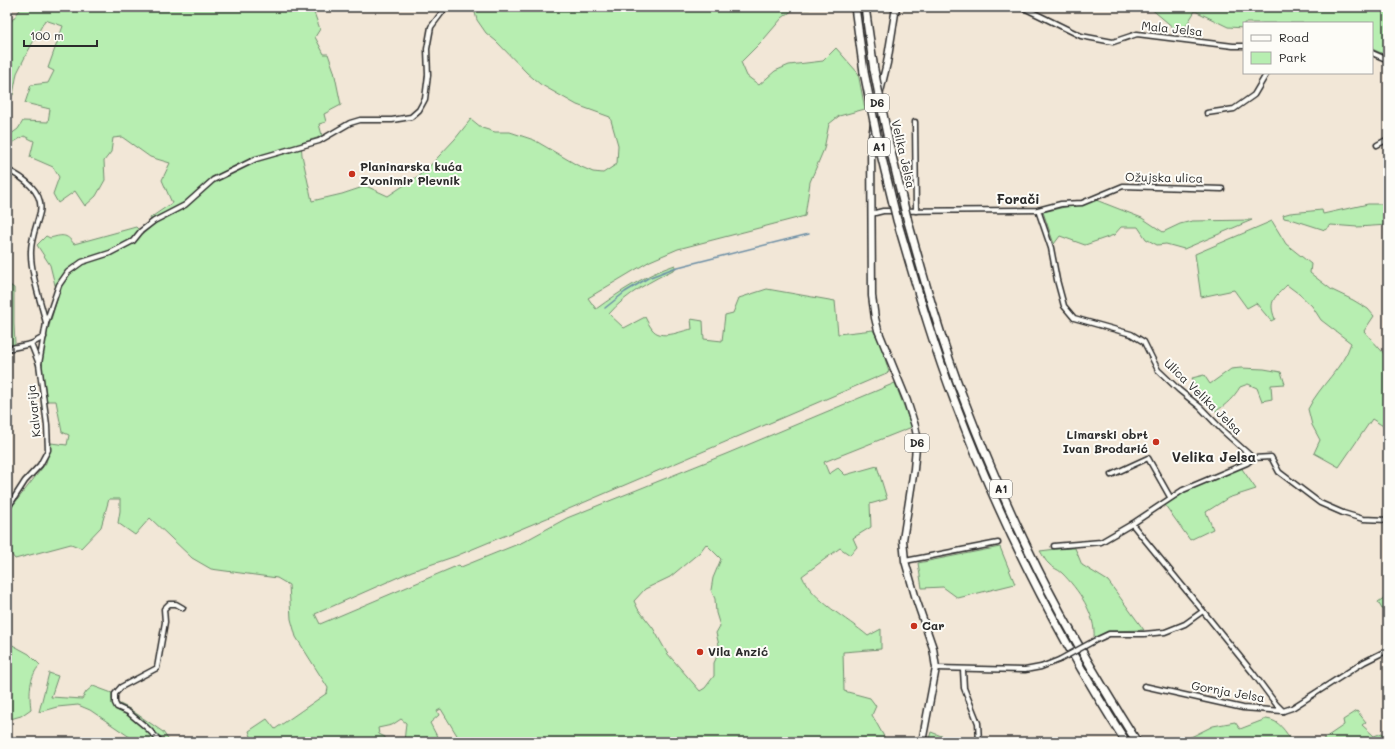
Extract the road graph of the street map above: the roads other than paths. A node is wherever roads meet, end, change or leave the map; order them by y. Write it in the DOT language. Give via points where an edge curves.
graph roads {
  1 [pos="446,7"];
  2 [pos="855,7"];
  3 [pos="865,7"];
  4 [pos="896,7"];
  5 [pos="1022,7"];
  6 [pos="1243,46"];
  7 [pos="1373,53"];
  8 [pos="1388,60"];
  9 [pos="1266,74"];
  10 [pos="1207,113"];
  11 [pos="915,122"];
  12 [pos="1388,139"];
  13 [pos="1377,145"];
  14 [pos="7,170"];
  15 [pos="1222,189"];
  16 [pos="1038,210"];
  17 [pos="916,211"];
  18 [pos="871,214"];
  19 [pos="46,323"];
  20 [pos="44,336"];
  21 [pos="30,344"];
  22 [pos="7,349"];
  23 [pos="39,364"];
  24 [pos="1253,458"];
  25 [pos="1111,475"];
  26 [pos="1170,498"];
  27 [pos="7,509"];
  28 [pos="1388,520"];
  29 [pos="1132,524"];
  30 [pos="998,543"];
  31 [pos="1054,546"];
  32 [pos="905,561"];
  33 [pos="183,608"];
  34 [pos="1203,611"];
  35 [pos="1388,650"];
  36 [pos="936,668"];
  37 [pos="963,670"];
  38 [pos="1144,686"];
  39 [pos="1283,711"];
  40 [pos="160,742"];
  41 [pos="922,742"];
  42 [pos="980,742"];
  43 [pos="1126,742"];
  44 [pos="1137,742"];
  1 -- 19 [label="street" via="431,27 427,49 428,75 425,99 419,110 411,117 350,122 319,141 256,159 213,180 185,205 154,221 133,241 110,253 82,262 68,272 59,285"];
  2 -- 43 [label="highway, Velika Jelsa / A1, bridge" via="864,72 897,220 924,312 955,401 1027,567 1057,626"];
  3 -- 44 [label="highway, Velika Jelsa / A1, bridge" via="874,70 907,218 933,309 963,399 1043,580 1074,638"];
  4 -- 18 [label="main road, D6" via="871,144"];
  5 -- 6 [label="street, Mala Jelsa" via="1081,36 1113,42 1137,34"];
  7 -- 8 [label="street"];
  9 -- 10 [label="street" via="1254,95 1234,110"];
  11 -- 17 [label="street"];
  12 -- 13 [label="street"];
  14 -- 19 [label="street" via="31,184 39,198 40,210 31,252 34,279"];
  15 -- 16 [label="street, Ožujska ulica" via="1123,186 1082,203 1061,204"];
  16 -- 17 [label="street, Ožujska ulica"];
  16 -- 24 [label="street, Ulica Velika Jelsa" via="1052,248 1064,306 1074,318 1131,334 1144,342 1158,370"];
  17 -- 18 [label="street, Ožujska ulica" via="883,211"];
  18 -- 32 [label="main road, D6" via="872,296 875,318 912,415 917,436 903,540"];
  19 -- 20 [label="street, Kalvarija"];
  20 -- 21 [label="street"];
  20 -- 23 [label="street, Kalvarija"];
  21 -- 22 [label="street"];
  21 -- 23 [label="street"];
  23 -- 27 [label="street, Kalvarija" via="48,450"];
  24 -- 26 [label="street"];
  24 -- 28 [label="street" via="1271,457 1279,472 1320,503 1363,519"];
  25 -- 26 [label="street" via="1148,458"];
  26 -- 29 [label="street"];
  29 -- 31 [label="street" via="1101,542"];
  29 -- 34 [label="street"];
  30 -- 32 [label="street"];
  32 -- 36 [label="main road, D6" via="934,648"];
  33 -- 40 [label="street" via="169,604 164,609 165,622 157,668 121,687 115,694 117,707 128,712"];
  34 -- 37 [label="street, bridge" via="1185,624 1165,632 1109,634 1041,667 1025,670"];
  34 -- 39 [label="street"];
  35 -- 39 [label="street"];
  36 -- 37 [label="street"];
  36 -- 41 [label="main road, D6"];
  37 -- 42 [label="street" via="964,688 978,723"];
  38 -- 39 [label="street, Gornja Jelsa" via="1243,708"];
}
